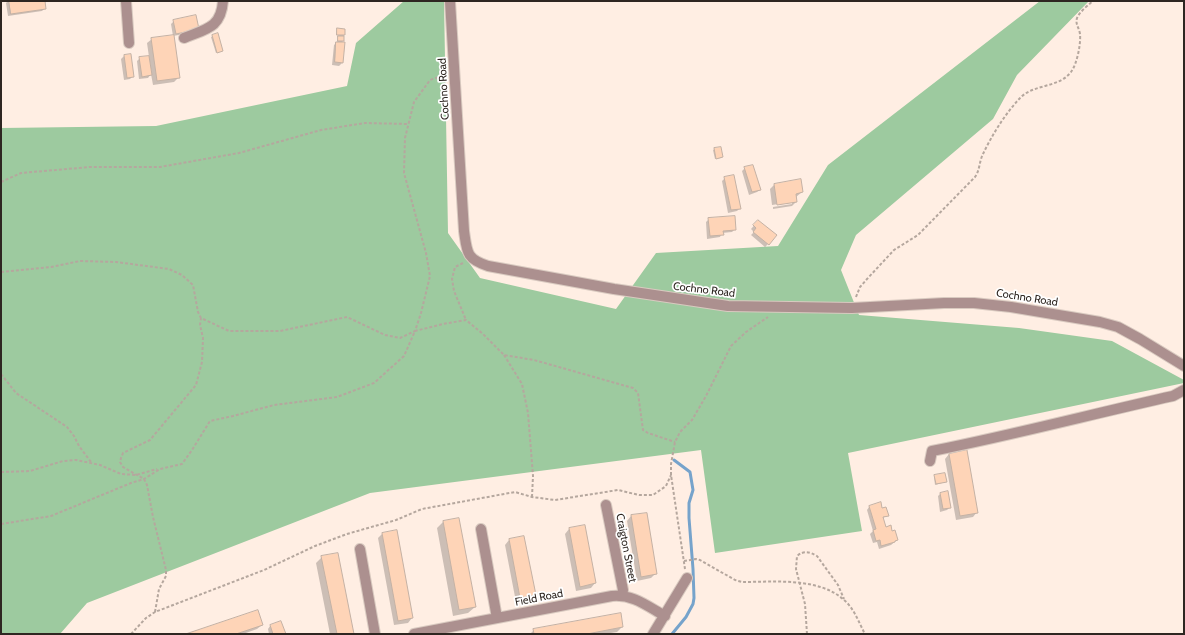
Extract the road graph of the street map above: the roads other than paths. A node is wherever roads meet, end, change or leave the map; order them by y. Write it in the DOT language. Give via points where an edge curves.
graph roads {
  1 [pos="126,1"];
  2 [pos="224,1"];
  3 [pos="450,1"];
  4 [pos="184,38"];
  5 [pos="129,43"];
  6 [pos="1184,366"];
  7 [pos="1184,390"];
  8 [pos="930,461"];
  9 [pos="606,505"];
  10 [pos="481,529"];
  11 [pos="360,549"];
  12 [pos="687,578"];
  13 [pos="622,595"];
  14 [pos="665,616"];
  15 [pos="497,618"];
  16 [pos="376,634"];
  17 [pos="414,634"];
  18 [pos="653,634"];
  1 -- 5 [label="street"];
  2 -- 4 [label="street" via="220,17 213,27"];
  3 -- 6 [label="street, Cochno Road" via="464,231 467,251 477,263 728,306 852,308 974,303 1011,307 1118,327"];
  7 -- 8 [label="street" via="1173,396 986,441 932,451"];
  9 -- 13 [label="street, Craigton Street"];
  10 -- 15 [label="street"];
  11 -- 16 [label="street"];
  12 -- 14 [label="street"];
  13 -- 14 [label="street" via="639,601"];
  13 -- 15 [label="street, Field Road"];
  14 -- 18 [label="street"];
  15 -- 17 [label="street, Field Road"];
}
